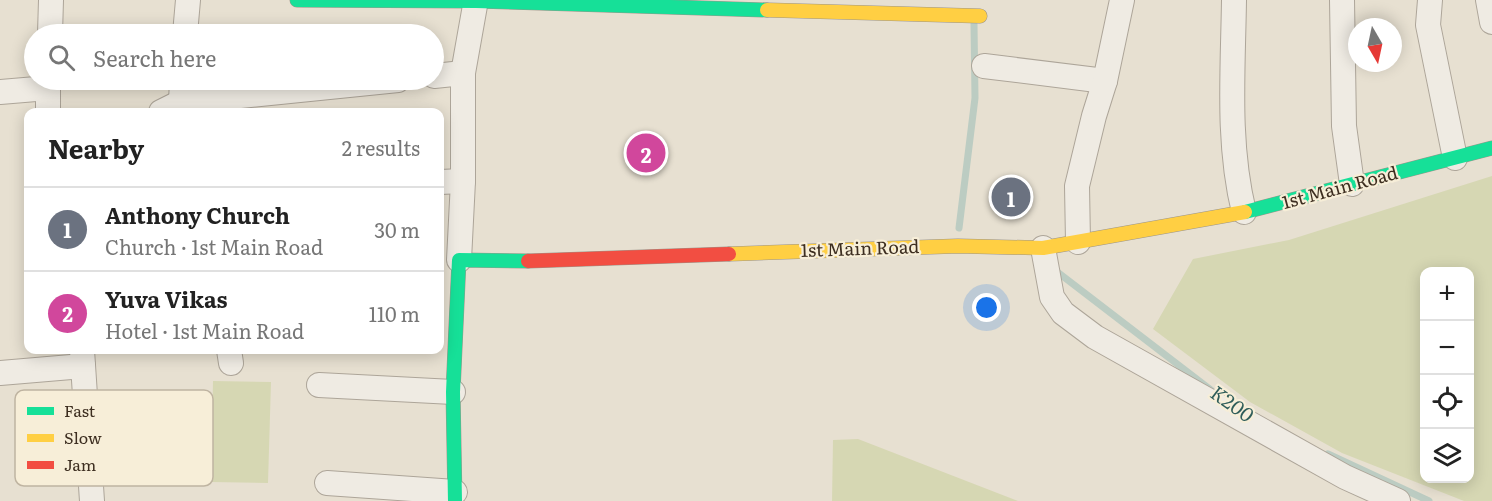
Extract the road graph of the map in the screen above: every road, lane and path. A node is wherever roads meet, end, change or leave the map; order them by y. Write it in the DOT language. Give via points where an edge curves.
graph roads {
  1 [pos="51,0"];
  2 [pos="188,0"];
  3 [pos="297,0"];
  4 [pos="1122,0"];
  5 [pos="1234,0"];
  6 [pos="1342,0"];
  7 [pos="1430,0"];
  8 [pos="1488,0"];
  9 [pos="476,1"];
  10 [pos="980,16"];
  11 [pos="1492,22"];
  12 [pos="50,24"];
  13 [pos="186,24"];
  14 [pos="984,66"];
  15 [pos="463,73"];
  16 [pos="444,75"];
  17 [pos="1105,81"];
  18 [pos="24,88"];
  19 [pos="48,90"];
  20 [pos="274,90"];
  21 [pos="0,92"];
  22 [pos="175,98"];
  23 [pos="48,108"];
  24 [pos="1492,148"];
  25 [pos="1455,158"];
  26 [pos="464,181"];
  27 [pos="444,182"];
  28 [pos="1352,184"];
  29 [pos="1244,212"];
  30 [pos="1078,242"];
  31 [pos="1043,248"];
  32 [pos="459,260"];
  33 [pos="449,298"];
  34 [pos="82,358"];
  35 [pos="0,373"];
  36 [pos="319,385"];
  37 [pos="84,390"];
  38 [pos="453,393"];
  39 [pos="327,483"];
  40 [pos="91,486"];
  41 [pos="455,497"];
  42 [pos="92,501"];
  43 [pos="1398,501"];
  1 -- 12 [label="street"];
  2 -- 13 [label="street"];
  3 -- 9 [label="street"];
  4 -- 17 [label="street"];
  5 -- 29 [label="street" via="1233,148"];
  6 -- 28 [label="street" via="1344,126"];
  7 -- 25 [label="street" via="1428,25"];
  8 -- 11 [label="street"];
  9 -- 10 [label="street"];
  9 -- 15 [label="street"];
  14 -- 17 [label="street"];
  15 -- 16 [label="street"];
  15 -- 26 [label="street"];
  17 -- 30 [label="street" via="1077,186"];
  18 -- 21 [label="street"];
  19 -- 23 [label="street"];
  20 -- 22 [label="street"];
  24 -- 25 [label="street, 1st Main Road"];
  25 -- 28 [label="street, 1st Main Road"];
  26 -- 27 [label="street"];
  26 -- 32 [label="street"];
  28 -- 29 [label="street, 1st Main Road"];
  29 -- 30 [label="street, 1st Main Road"];
  30 -- 31 [label="street, 1st Main Road"];
  31 -- 32 [label="street, 1st Main Road" via="958,246 503,262"];
  31 -- 43 [label="street" via="1052,297 1064,313 1095,337 1345,477"];
  32 -- 33 [label="street"];
  33 -- 38 [label="street"];
  34 -- 35 [label="street"];
  34 -- 37 [label="street"];
  36 -- 38 [label="street"];
  38 -- 41 [label="street"];
  39 -- 41 [label="street"];
  40 -- 42 [label="street"];
}
